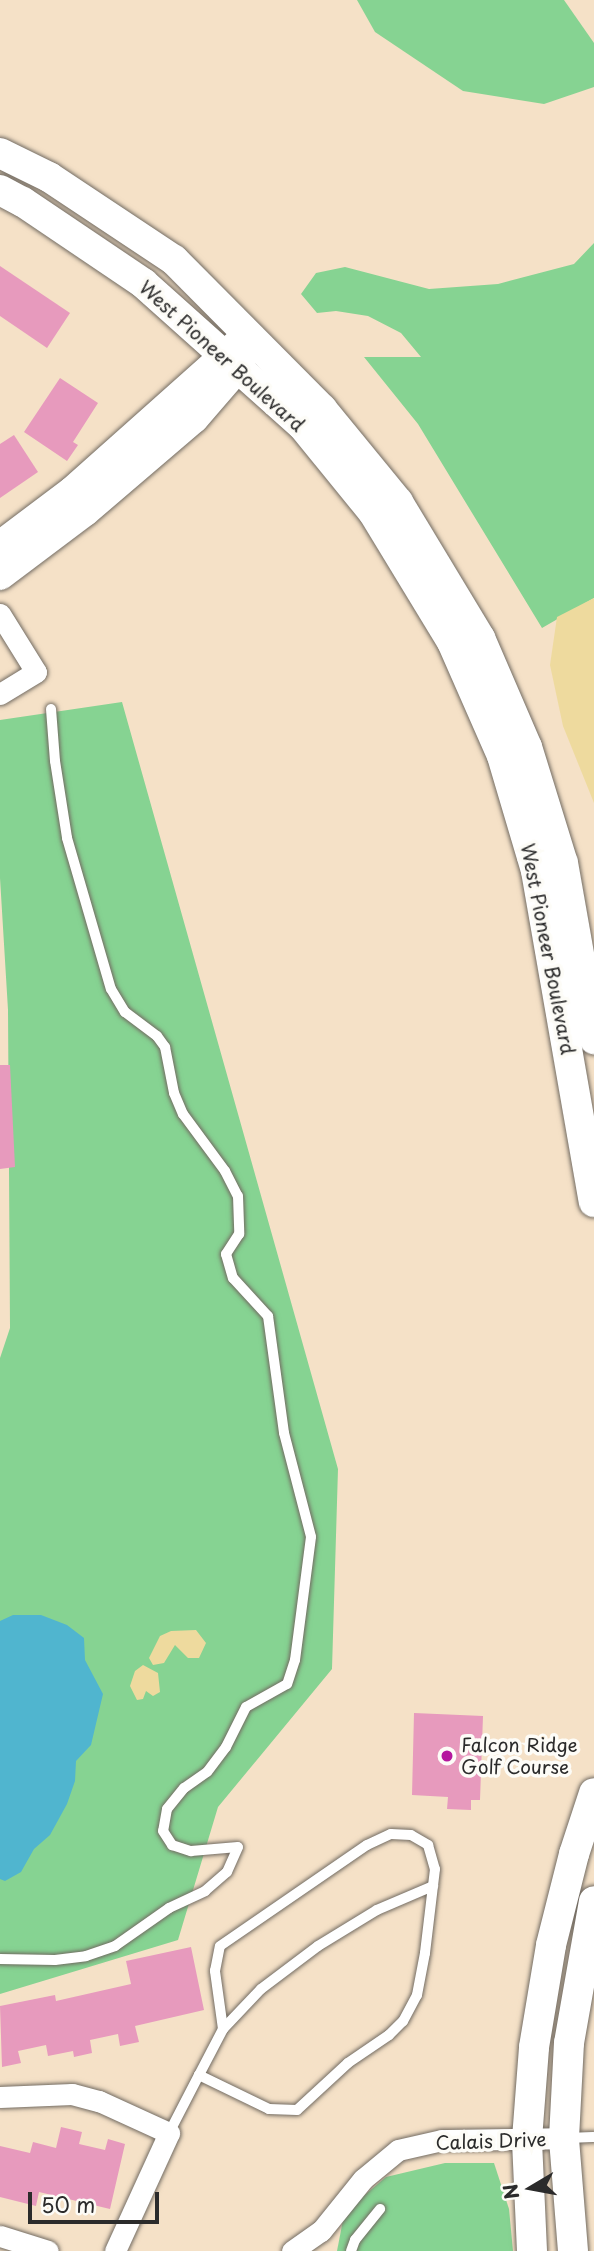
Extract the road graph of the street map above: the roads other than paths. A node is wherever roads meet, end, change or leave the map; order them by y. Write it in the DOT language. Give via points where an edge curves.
graph roads {
  1 [pos="0,153"];
  2 [pos="0,190"];
  3 [pos="249,336"];
  4 [pos="231,361"];
  5 [pos="0,546"];
  6 [pos="0,575"];
  7 [pos="0,614"];
  8 [pos="0,694"];
  9 [pos="51,709"];
  10 [pos="594,1039"];
  11 [pos="594,1202"];
  12 [pos="594,1793"];
  13 [pos="433,1886"];
  14 [pos="594,1901"];
  15 [pos="0,1959"];
  16 [pos="223,2029"];
  17 [pos="199,2075"];
  18 [pos="0,2097"];
  19 [pos="169,2133"];
  20 [pos="594,2137"];
  21 [pos="564,2138"];
  22 [pos="527,2139"];
  23 [pos="380,2209"];
  24 [pos="0,2236"];
  25 [pos="48,2251"];
  26 [pos="115,2251"];
  27 [pos="292,2251"];
  28 [pos="351,2251"];
  29 [pos="532,2251"];
  30 [pos="573,2251"];
  1 -- 3 [label="main road, West Pioneer Boulevard" via="49,177 174,260"];
  2 -- 4 [label="main road, West Pioneer Boulevard" via="143,283"];
  3 -- 4 [label="main road"];
  3 -- 10 [label="main road, West Pioneer Boulevard" via="322,409 398,502 480,638 527,747 564,863"];
  4 -- 5 [label="main road"];
  4 -- 6 [label="main road" via="184,426 85,511"];
  4 -- 11 [label="main road, West Pioneer Boulevard" via="302,425 373,512 452,642 502,756 536,871"];
  7 -- 8 [label="street" via="36,672"];
  9 -- 15 [label="lane" via="67,838 111,989 125,1012 165,1047 183,1115 238,1196 239,1234 226,1254 233,1278 268,1316 284,1433 311,1537 295,1660 287,1684 246,1707 207,1772 184,1788 167,1810 163,1831 172,1845 191,1851 238,1847 228,1872 115,1946 55,1961"];
  12 -- 22 [label="main road" via="551,1945 534,2046"];
  13 -- 16 [label="lane" via="377,1910 318,1945 261,1989"];
  13 -- 16 [label="lane" via="435,1868 428,1845 411,1835 391,1834 288,1899 220,1946 215,1971"];
  13 -- 17 [label="lane" via="417,1995 403,2021 297,2110 269,2109"];
  14 -- 21 [label="main road" via="569,2043"];
  16 -- 17 [label="lane"];
  17 -- 19 [label="lane"];
  18 -- 19 [label="street" via="72,2094 99,2101"];
  19 -- 26 [label="street"];
  20 -- 21 [label="lane"];
  21 -- 22 [label="street, Calais Drive"];
  21 -- 30 [label="main road"];
  22 -- 27 [label="street, Calais Drive" via="442,2140 398,2150 363,2179 321,2231"];
  22 -- 29 [label="main road"];
  23 -- 28 [label="lane"];
  24 -- 25 [label="street"];
}
